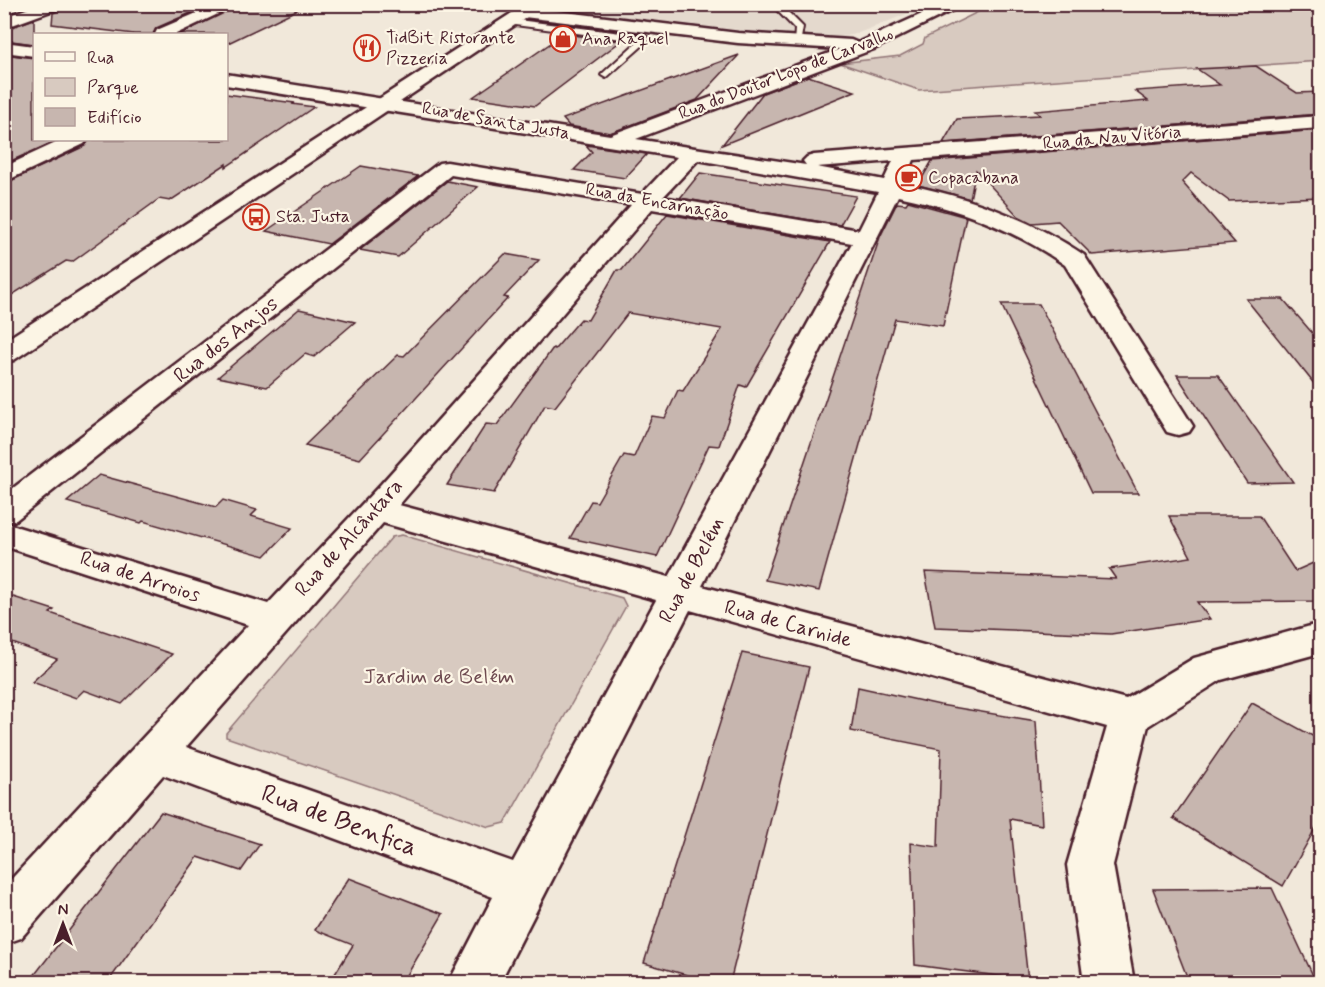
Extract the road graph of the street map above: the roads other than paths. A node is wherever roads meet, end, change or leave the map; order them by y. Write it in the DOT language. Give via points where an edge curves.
graph roads {
  1 [pos="56,4"];
  2 [pos="232,4"];
  3 [pos="549,4"];
  4 [pos="775,4"];
  5 [pos="958,4"];
  6 [pos="521,13"];
  7 [pos="4,23"];
  8 [pos="165,33"];
  9 [pos="738,38"];
  10 [pos="797,42"];
  11 [pos="868,45"];
  12 [pos="4,47"];
  13 [pos="33,51"];
  14 [pos="794,72"];
  15 [pos="606,75"];
  16 [pos="228,79"];
  17 [pos="384,102"];
  18 [pos="1320,122"];
  19 [pos="75,141"];
  20 [pos="612,141"];
  21 [pos="693,153"];
  22 [pos="904,155"];
  23 [pos="765,164"];
  24 [pos="447,168"];
  25 [pos="4,177"];
  26 [pos="892,188"];
  27 [pos="648,200"];
  28 [pos="867,238"];
  29 [pos="4,354"];
  30 [pos="1178,426"];
  31 [pos="376,510"];
  32 [pos="4,512"];
  33 [pos="4,534"];
  34 [pos="680,595"];
  35 [pos="275,620"];
  36 [pos="1320,639"];
  37 [pos="1130,717"];
  38 [pos="155,754"];
  39 [pos="524,886"];
  40 [pos="4,922"];
  41 [pos="474,982"];
  42 [pos="1109,982"];
  1 -- 7 [label="street"];
  2 -- 8 [label="street"];
  3 -- 6 [label="street"];
  4 -- 10 [label="lane" via="800,28"];
  5 -- 11 [label="street, Rua do Doutor Lopo de Carvalho"];
  6 -- 9 [label="street"];
  6 -- 15 [label="lane" via="645,39"];
  6 -- 17 [label="street"];
  9 -- 10 [label="street"];
  9 -- 14 [label="street" via="783,49 793,60"];
  10 -- 11 [label="street"];
  11 -- 14 [label="street, Rua do Doutor Lopo de Carvalho"];
  12 -- 13 [label="street"];
  14 -- 20 [label="street, Rua do Doutor Lopo de Carvalho"];
  16 -- 17 [label="street, Rua de Santa Justa"];
  17 -- 20 [label="street, Rua de Santa Justa"];
  17 -- 29 [label="street"];
  18 -- 22 [label="street, Rua da Nau Vitória"];
  19 -- 25 [label="street"];
  20 -- 21 [label="street, Rua de Santa Justa"];
  21 -- 23 [label="street, Rua de Santa Justa"];
  21 -- 27 [label="street, Rua de Alcântara"];
  22 -- 23 [label="street, Rua de Santa Justa"];
  22 -- 26 [label="street, Rua de Belém"];
  23 -- 26 [label="street, Rua de Santa Justa"];
  24 -- 27 [label="street, Rua da Encarnação"];
  24 -- 32 [label="street, Rua dos Anjos"];
  26 -- 28 [label="street, Rua de Belém"];
  26 -- 30 [label="street, Rua de Santa Justa" via="961,204 1007,221 1075,260"];
  27 -- 28 [label="street, Rua da Encarnação"];
  27 -- 31 [label="street, Rua de Alcântara"];
  28 -- 34 [label="street, Rua de Belém"];
  31 -- 34 [label="street, Rua de Carnide"];
  31 -- 35 [label="street, Rua de Alcântara"];
  33 -- 35 [label="street, Rua de Arroios"];
  34 -- 37 [label="street, Rua de Carnide"];
  34 -- 39 [label="street, Rua de Belém"];
  35 -- 38 [label="street, Rua de Alcântara"];
  36 -- 37 [label="street" via="1208,669"];
  37 -- 42 [label="street" via="1090,865"];
  38 -- 39 [label="street, Rua de Benfica"];
  38 -- 40 [label="street, Rua de Alcântara"];
  39 -- 41 [label="street, Rua de Belém"];
}
